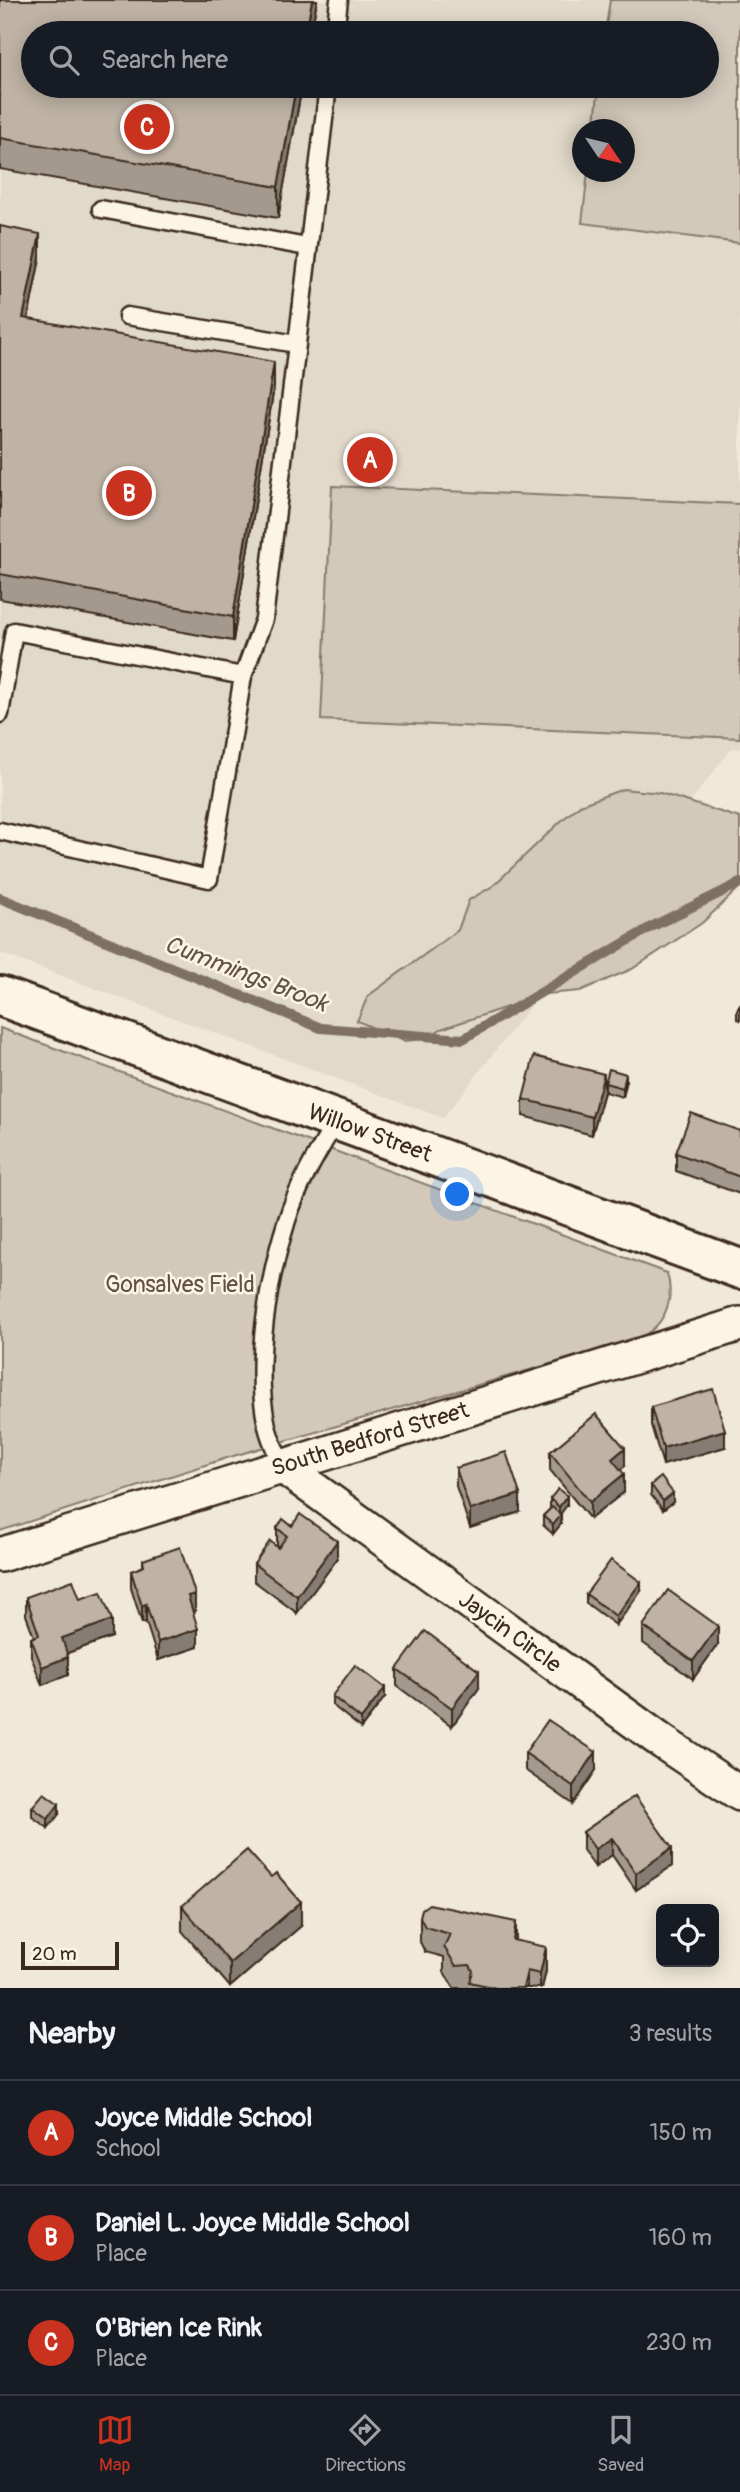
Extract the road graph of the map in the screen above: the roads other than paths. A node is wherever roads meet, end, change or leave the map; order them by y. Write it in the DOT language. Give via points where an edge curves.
graph roads {
  1 [pos="339,0"];
  2 [pos="336,21"];
  3 [pos="326,98"];
  4 [pos="101,209"];
  5 [pos="307,247"];
  6 [pos="127,316"];
  7 [pos="296,344"];
  8 [pos="243,676"];
  9 [pos="0,714"];
  10 [pos="0,831"];
  11 [pos="0,996"];
  12 [pos="337,1120"];
  13 [pos="740,1269"];
  14 [pos="740,1324"];
  15 [pos="282,1466"];
  16 [pos="0,1555"];
  17 [pos="740,1794"];
  1 -- 2 [label="lane"];
  3 -- 5 [label="lane"];
  4 -- 5 [label="lane"];
  5 -- 7 [label="lane"];
  6 -- 7 [label="lane"];
  7 -- 8 [label="lane" via="264,619"];
  8 -- 9 [label="lane" via="14,631"];
  8 -- 10 [label="lane" via="209,879"];
  11 -- 12 [label="street, Willow Street"];
  12 -- 13 [label="street, Willow Street"];
  12 -- 15 [label="lane" via="287,1219 266,1320 262,1383 267,1427"];
  14 -- 15 [label="street, South Bedford Street"];
  15 -- 16 [label="street, South Bedford Street"];
  15 -- 17 [label="street, Jaycin Circle"];
}
